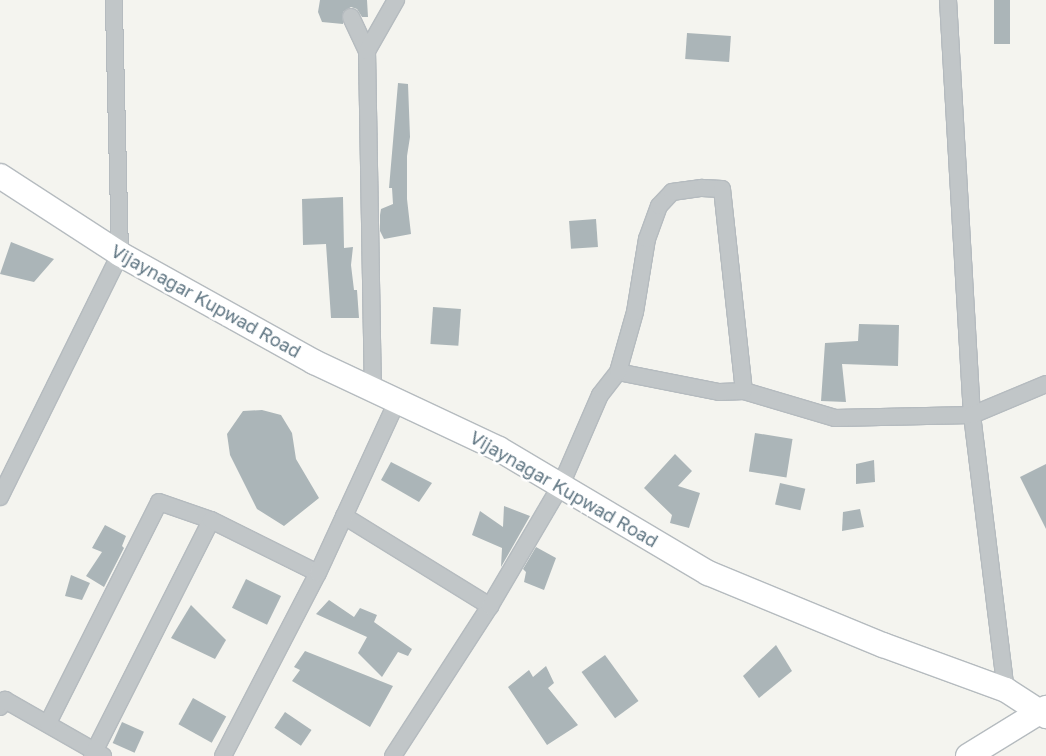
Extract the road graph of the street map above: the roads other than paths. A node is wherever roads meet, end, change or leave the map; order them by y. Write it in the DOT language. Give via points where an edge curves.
graph roads {
  1 [pos="114,0"];
  2 [pos="396,0"];
  3 [pos="948,0"];
  4 [pos="351,17"];
  5 [pos="367,51"];
  6 [pos="0,176"];
  7 [pos="120,254"];
  8 [pos="618,372"];
  9 [pos="1046,384"];
  10 [pos="372,390"];
  11 [pos="744,391"];
  12 [pos="397,401"];
  13 [pos="972,415"];
  14 [pos="561,485"];
  15 [pos="0,497"];
  16 [pos="344,516"];
  17 [pos="211,520"];
  18 [pos="318,573"];
  19 [pos="490,606"];
  20 [pos="1006,690"];
  21 [pos="1,698"];
  22 [pos="1043,712"];
  23 [pos="48,723"];
  24 [pos="96,754"];
  25 [pos="223,756"];
  26 [pos="393,756"];
  27 [pos="968,756"];
  1 -- 7 [label="street"];
  2 -- 5 [label="street"];
  3 -- 13 [label="street"];
  4 -- 5 [label="street"];
  5 -- 10 [label="street"];
  6 -- 7 [label="street, Vijaynagar Kupwad Road"];
  7 -- 10 [label="street, Vijaynagar Kupwad Road" via="314,362"];
  7 -- 15 [label="street"];
  8 -- 11 [label="street" via="719,392"];
  8 -- 11 [label="street" via="635,312 647,238 659,206 672,192 722,189"];
  8 -- 14 [label="street" via="600,395"];
  9 -- 13 [label="street"];
  10 -- 12 [label="street, Vijaynagar Kupwad Road"];
  11 -- 13 [label="street" via="835,418"];
  12 -- 14 [label="street, Vijaynagar Kupwad Road" via="500,449"];
  12 -- 16 [label="street"];
  13 -- 20 [label="street"];
  14 -- 19 [label="street"];
  14 -- 20 [label="street, Vijaynagar Kupwad Road" via="708,573 883,645"];
  16 -- 18 [label="street"];
  16 -- 19 [label="street"];
  17 -- 18 [label="street"];
  17 -- 23 [label="street" via="159,502"];
  17 -- 24 [label="street"];
  18 -- 25 [label="street"];
  19 -- 26 [label="street"];
  20 -- 22 [label="street, Vijaynagar Kupwad Road"];
  21 -- 23 [label="street"];
  22 -- 27 [label="street"];
  23 -- 24 [label="street"];
}
